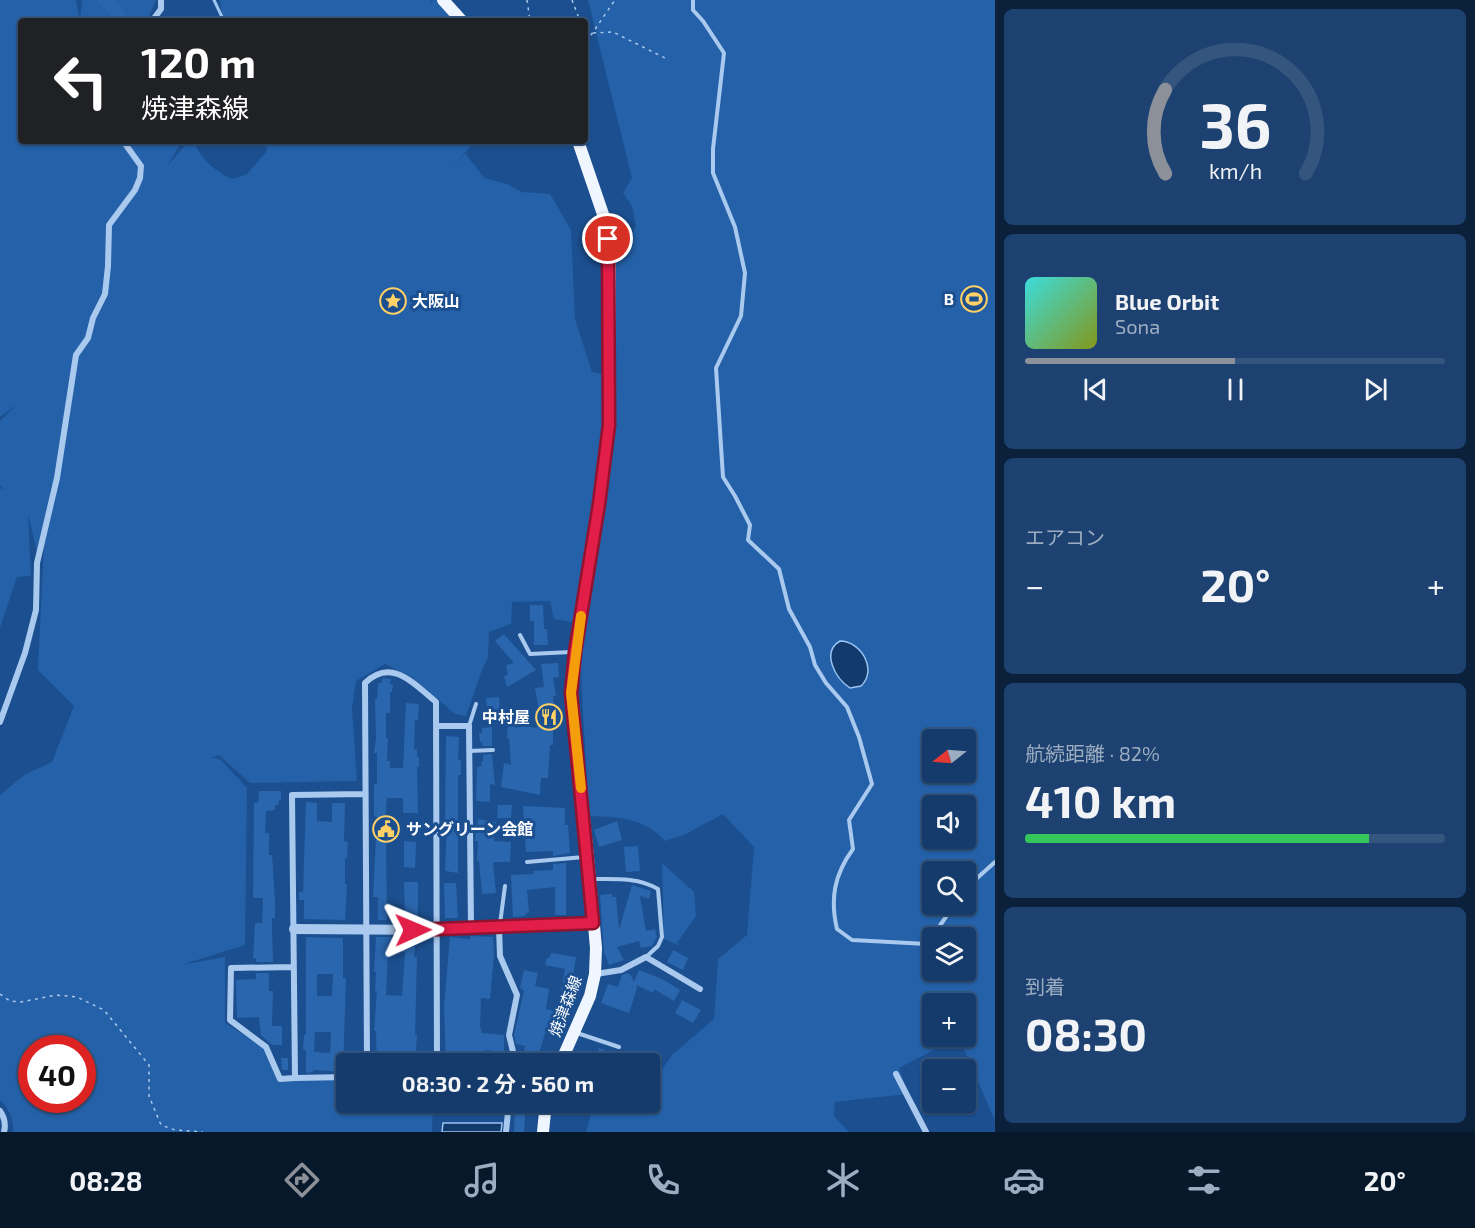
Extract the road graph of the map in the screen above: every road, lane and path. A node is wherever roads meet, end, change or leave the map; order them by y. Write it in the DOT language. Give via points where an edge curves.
graph roads {
  1 [pos="161,0"];
  2 [pos="443,0"];
  3 [pos="527,0"];
  4 [pos="572,0"];
  5 [pos="615,0"];
  6 [pos="693,0"];
  7 [pos="154,18"];
  8 [pos="459,18"];
  9 [pos="530,18"];
  10 [pos="579,18"];
  11 [pos="593,33"];
  12 [pos="588,43"];
  13 [pos="669,60"];
  14 [pos="125,144"];
  15 [pos="579,144"];
  16 [pos="520,635"];
  17 [pos="575,652"];
  18 [pos="476,704"];
  19 [pos="0,722"];
  20 [pos="437,726"];
  21 [pos="469,726"];
  22 [pos="493,750"];
  23 [pos="469,751"];
  24 [pos="365,794"];
  25 [pos="588,857"];
  26 [pos="527,862"];
  27 [pos="995,862"];
  28 [pos="590,879"];
  29 [pos="976,879"];
  30 [pos="505,885"];
  31 [pos="947,915"];
  32 [pos="593,923"];
  33 [pos="471,928"];
  34 [pos="500,928"];
  35 [pos="294,930"];
  36 [pos="366,930"];
  37 [pos="437,930"];
  38 [pos="646,957"];
  39 [pos="293,967"];
  40 [pos="595,974"];
  41 [pos="700,989"];
  42 [pos="0,994"];
  43 [pos="574,1032"];
  44 [pos="619,1047"];
  45 [pos="367,1053"];
  46 [pos="437,1053"];
  47 [pos="513,1053"];
  48 [pos="565,1053"];
  49 [pos="896,1074"];
  50 [pos="336,1077"];
  51 [pos="295,1078"];
  52 [pos="0,1111"];
  53 [pos="508,1113"];
  54 [pos="545,1113"];
  55 [pos="4,1132"];
  56 [pos="202,1132"];
  57 [pos="506,1132"];
  58 [pos="543,1132"];
  59 [pos="926,1132"];
  1 -- 7 [label="street" via="161,9"];
  2 -- 8 [label="main road"];
  3 -- 9 [label="path"];
  4 -- 10 [label="path"];
  5 -- 11 [label="path"];
  6 -- 31 [label="lane" via="693,10 724,53 713,174 735,227 745,273 741,316 716,368 723,477 750,525 748,540 779,569 789,609 810,647 815,665 847,707 872,784 849,820 853,849 836,879 833,912 837,929 852,940 927,944"];
  11 -- 12 [label="path"];
  11 -- 13 [label="path" via="613,32"];
  14 -- 19 [label="street" via="141,166 141,178 109,225 105,294 88,338 76,356 57,478 37,563 36,610"];
  15 -- 17 [label="main road, 焼津森線" via="606,223 610,248 609,425"];
  16 -- 17 [label="lane" via="530,654"];
  17 -- 25 [label="main road, 焼津森線" via="571,693"];
  18 -- 21 [label="lane"];
  20 -- 21 [label="street"];
  20 -- 24 [label="street" via="436,702 405,676 387,670 374,674 365,683"];
  20 -- 37 [label="street"];
  21 -- 23 [label="street"];
  22 -- 23 [label="lane"];
  23 -- 33 [label="street"];
  24 -- 35 [label="street" via="292,795"];
  24 -- 36 [label="street"];
  25 -- 26 [label="lane"];
  25 -- 28 [label="main road, 焼津森線"];
  27 -- 29 [label="lane"];
  28 -- 32 [label="main road, 焼津森線"];
  28 -- 38 [label="lane" via="624,878 658,889 662,937"];
  30 -- 34 [label="lane"];
  32 -- 34 [label="street"];
  32 -- 40 [label="main road, 焼津森線"];
  33 -- 34 [label="street"];
  33 -- 37 [label="street"];
  34 -- 47 [label="street" via="500,956 517,995 509,1035"];
  35 -- 36 [label="street"];
  35 -- 39 [label="street"];
  36 -- 37 [label="street"];
  36 -- 45 [label="street"];
  37 -- 46 [label="street"];
  38 -- 40 [label="street" via="621,970"];
  38 -- 41 [label="street"];
  39 -- 51 [label="street"];
  39 -- 51 [label="street" via="231,968 230,1020 266,1047 280,1079"];
  40 -- 43 [label="main road, 焼津森線"];
  42 -- 56 [label="path" via="21,1002 56,995 77,997 104,1010 149,1065 149,1096 161,1125"];
  43 -- 44 [label="lane"];
  43 -- 48 [label="main road, 焼津森線"];
  49 -- 59 [label="street"];
  50 -- 51 [label="street"];
  52 -- 55 [label="street" via="6,1126"];
  53 -- 57 [label="street"];
  54 -- 58 [label="main road"];
}
